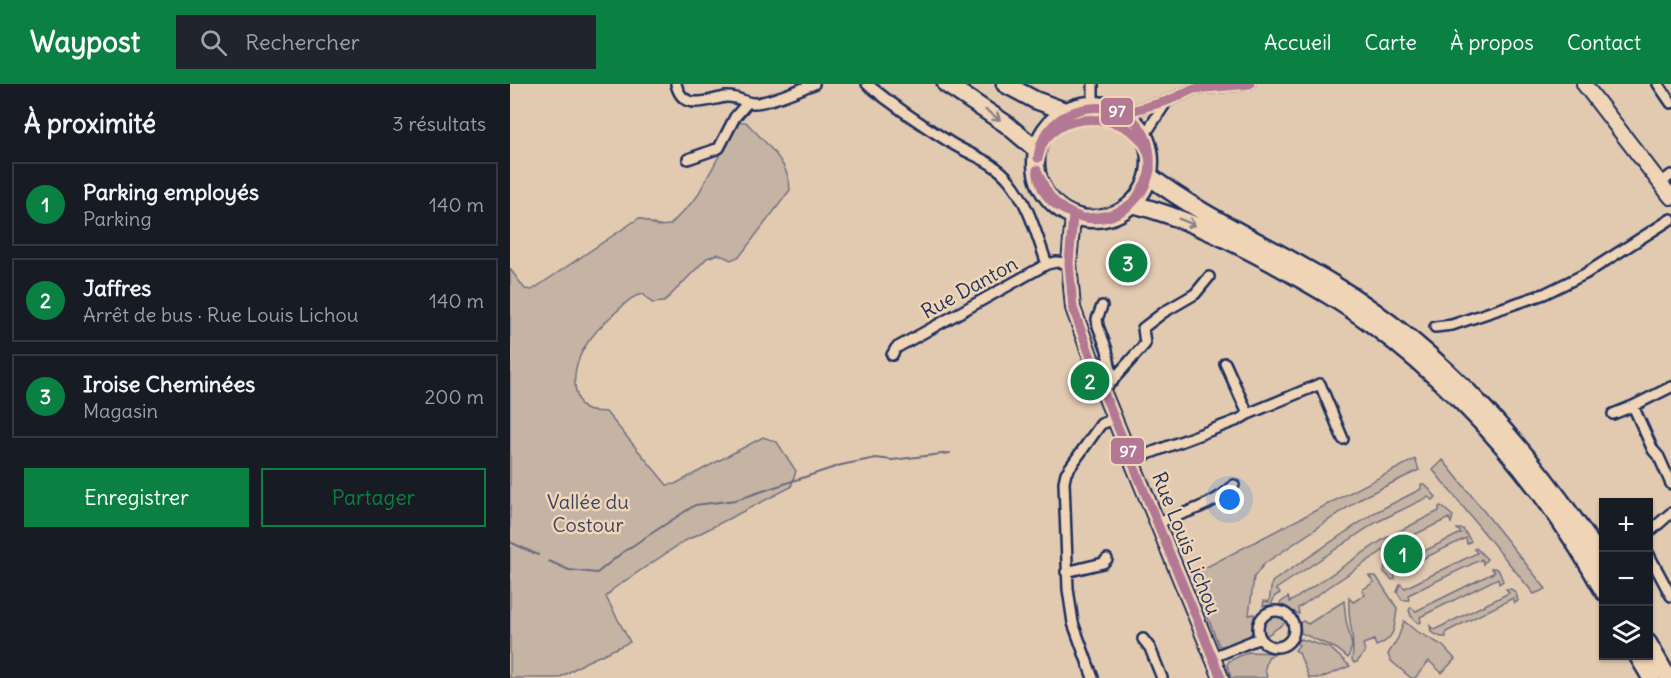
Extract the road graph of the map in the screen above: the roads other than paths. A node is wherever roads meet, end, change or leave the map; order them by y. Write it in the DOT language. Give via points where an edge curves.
graph roads {
  1 [pos="676,84"];
  2 [pos="814,84"];
  3 [pos="867,84"];
  4 [pos="946,84"];
  5 [pos="1005,84"];
  6 [pos="1093,84"];
  7 [pos="1250,84"];
  8 [pos="1584,84"];
  9 [pos="1658,84"];
  10 [pos="1167,101"];
  11 [pos="748,102"];
  12 [pos="1671,103"];
  13 [pos="1093,104"];
  14 [pos="1065,111"];
  15 [pos="1124,113"];
  16 [pos="1144,136"];
  17 [pos="1036,150"];
  18 [pos="688,159"];
  19 [pos="1149,176"];
  20 [pos="1666,179"];
  21 [pos="1671,197"];
  22 [pos="1132,204"];
  23 [pos="1073,216"];
  24 [pos="1671,219"];
  25 [pos="1047,264"];
  26 [pos="1069,264"];
  27 [pos="1209,277"];
  28 [pos="1102,306"];
  29 [pos="1436,327"];
  30 [pos="892,355"];
  31 [pos="1225,363"];
  32 [pos="1108,386"];
  33 [pos="1671,387"];
  34 [pos="1633,406"];
  35 [pos="1248,414"];
  36 [pos="1613,414"];
  37 [pos="1115,419"];
  38 [pos="1343,439"];
  39 [pos="1132,460"];
  40 [pos="1671,484"];
  41 [pos="1234,485"];
  42 [pos="1671,513"];
  43 [pos="1158,523"];
  44 [pos="1653,529"];
  45 [pos="1599,555"];
  46 [pos="1107,559"];
  47 [pos="1653,563"];
  48 [pos="1066,572"];
  49 [pos="1599,583"];
  50 [pos="1671,596"];
  51 [pos="1260,638"];
  52 [pos="1143,639"];
  53 [pos="1653,652"];
  54 [pos="1213,657"];
  55 [pos="1640,660"];
  56 [pos="1093,678"];
  57 [pos="1162,678"];
  58 [pos="1221,678"];
  59 [pos="1651,678"];
  60 [pos="1668,678"];
  1 -- 11 [label="street" via="687,101 737,97"];
  2 -- 11 [label="street" via="767,100"];
  3 -- 25 [label="street" via="951,144 1002,172 1022,201"];
  4 -- 17 [label="highway, one-way" via="1006,124"];
  5 -- 14 [label="highway"];
  6 -- 13 [label="street"];
  7 -- 10 [label="street" via="1194,89"];
  8 -- 20 [label="main road"];
  9 -- 12 [label="street"];
  10 -- 15 [label="street"];
  10 -- 16 [label="street"];
  11 -- 18 [label="street" via="719,148"];
  13 -- 14 [label="highway"];
  13 -- 15 [label="highway"];
  14 -- 17 [label="highway" via="1050,124"];
  15 -- 16 [label="highway"];
  16 -- 19 [label="highway" via="1151,162"];
  17 -- 23 [label="highway" via="1035,166 1043,190 1059,208"];
  19 -- 22 [label="highway"];
  19 -- 45 [label="highway" via="1177,197 1376,312 1452,375 1536,467"];
  20 -- 21 [label="main road"];
  22 -- 23 [label="highway" via="1104,218"];
  22 -- 49 [label="highway, one-way" via="1158,210 1248,250 1370,323 1447,386 1510,456 1569,532"];
  23 -- 26 [label="main road, Rue Louis Lichou"];
  24 -- 29 [label="street" via="1585,274 1544,294"];
  25 -- 26 [label="street, Rue Danton"];
  25 -- 30 [label="street, Rue Danton" via="896,348"];
  26 -- 32 [label="main road, Rue Louis Lichou" via="1073,308"];
  27 -- 32 [label="street" via="1195,294 1143,328 1145,344"];
  28 -- 32 [label="street" via="1097,319 1107,350"];
  31 -- 35 [label="street"];
  32 -- 37 [label="main road, Rue Louis Lichou"];
  33 -- 34 [label="street"];
  34 -- 36 [label="street"];
  34 -- 40 [label="street"];
  35 -- 38 [label="street" via="1320,384"];
  35 -- 39 [label="street"];
  37 -- 39 [label="main road, Rue Louis Lichou"];
  37 -- 48 [label="street" via="1101,424 1066,472"];
  39 -- 43 [label="main road, Rue Louis Lichou"];
  41 -- 43 [label="street" via="1224,496"];
  42 -- 44 [label="street"];
  43 -- 54 [label="main road, Rue Louis Lichou"];
  46 -- 48 [label="street"];
  47 -- 50 [label="street"];
  48 -- 56 [label="street" via="1073,623"];
  51 -- 51 [label="street" via="1269,646 1286,644 1294,633 1291,618 1277,610 1266,613 1258,622"];
  51 -- 54 [label="street"];
  52 -- 57 [label="street"];
  53 -- 60 [label="highway"];
  54 -- 58 [label="main road, Rue Louis Lichou"];
  55 -- 59 [label="highway"];
}
